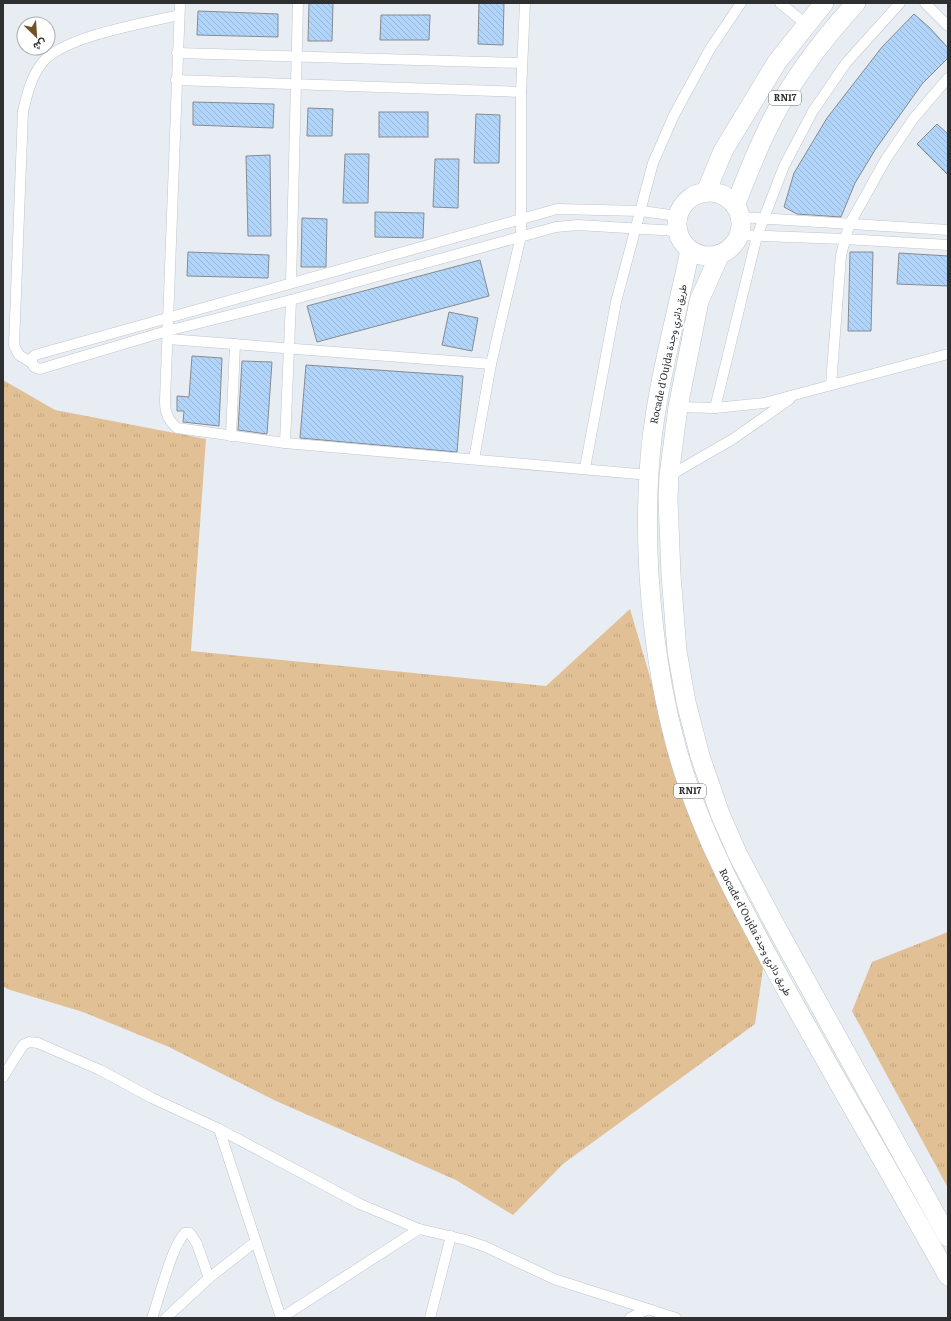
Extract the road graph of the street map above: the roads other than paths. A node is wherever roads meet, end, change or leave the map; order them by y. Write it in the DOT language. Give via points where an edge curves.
graph roads {
  1 [pos="180,3"];
  2 [pos="298,3"];
  3 [pos="525,3"];
  4 [pos="741,3"];
  5 [pos="780,3"];
  6 [pos="824,3"];
  7 [pos="856,3"];
  8 [pos="900,3"];
  9 [pos="925,3"];
  10 [pos="179,15"];
  11 [pos="806,24"];
  12 [pos="948,26"];
  13 [pos="177,53"];
  14 [pos="296,56"];
  15 [pos="522,63"];
  16 [pos="948,78"];
  17 [pos="176,80"];
  18 [pos="295,84"];
  19 [pos="521,92"];
  20 [pos="706,192"];
  21 [pos="641,211"];
  22 [pos="522,218"];
  23 [pos="763,218"];
  24 [pos="738,220"];
  25 [pos="678,223"];
  26 [pos="849,225"];
  27 [pos="636,227"];
  28 [pos="948,230"];
  29 [pos="521,236"];
  30 [pos="758,236"];
  31 [pos="844,239"];
  32 [pos="948,245"];
  33 [pos="690,250"];
  34 [pos="720,254"];
  35 [pos="291,283"];
  36 [pos="291,300"];
  37 [pos="167,317"];
  38 [pos="167,335"];
  39 [pos="235,344"];
  40 [pos="290,347"];
  41 [pos="948,354"];
  42 [pos="32,363"];
  43 [pos="491,364"];
  44 [pos="830,385"];
  45 [pos="796,395"];
  46 [pos="678,407"];
  47 [pos="715,408"];
  48 [pos="231,436"];
  49 [pos="285,443"];
  50 [pos="474,459"];
  51 [pos="585,468"];
  52 [pos="649,475"];
  53 [pos="669,476"];
  54 [pos="3,1077"];
  55 [pos="219,1129"];
  56 [pos="419,1230"];
  57 [pos="451,1236"];
  58 [pos="948,1237"];
  59 [pos="255,1242"];
  60 [pos="948,1276"];
  61 [pos="209,1278"];
  62 [pos="648,1309"];
  63 [pos="429,1317"];
  64 [pos="152,1318"];
  65 [pos="166,1318"];
  66 [pos="630,1318"];
  67 [pos="676,1318"];
  1 -- 10 [label="street"];
  2 -- 14 [label="street"];
  3 -- 15 [label="street"];
  4 -- 21 [label="street" via="710,49 674,115 653,163"];
  5 -- 11 [label="street"];
  6 -- 11 [label="highway, RN17"];
  7 -- 24 [label="highway, RN17" via="811,56 767,128"];
  8 -- 23 [label="street" via="846,63 813,111 784,166"];
  9 -- 12 [label="street"];
  10 -- 13 [label="street"];
  10 -- 42 [label="street" via="60,48 42,63 30,85 23,111 14,345 19,355"];
  11 -- 20 [label="highway, RN17" via="778,62 723,151"];
  13 -- 14 [label="street"];
  13 -- 17 [label="street"];
  14 -- 15 [label="street"];
  14 -- 18 [label="street"];
  15 -- 19 [label="street"];
  16 -- 26 [label="street" via="914,118 886,159"];
  17 -- 18 [label="street"];
  17 -- 37 [label="street"];
  18 -- 19 [label="street"];
  18 -- 35 [label="street"];
  19 -- 22 [label="street"];
  20 -- 24 [label="highway" via="723,195"];
  20 -- 25 [label="highway" via="688,200 682,207"];
  21 -- 22 [label="street" via="565,209"];
  21 -- 25 [label="street"];
  21 -- 27 [label="street"];
  22 -- 29 [label="street"];
  22 -- 35 [label="street"];
  23 -- 24 [label="street"];
  23 -- 26 [label="street"];
  23 -- 30 [label="street"];
  24 -- 30 [label="street"];
  24 -- 34 [label="highway, RN17" via="734,243"];
  25 -- 27 [label="street"];
  25 -- 33 [label="highway" via="682,242"];
  26 -- 28 [label="street"];
  26 -- 31 [label="street"];
  27 -- 29 [label="street" via="568,225"];
  27 -- 51 [label="street" via="616,302"];
  29 -- 36 [label="street"];
  29 -- 43 [label="street"];
  30 -- 31 [label="street"];
  30 -- 47 [label="street"];
  31 -- 32 [label="street"];
  31 -- 44 [label="street"];
  33 -- 34 [label="highway" via="705,256"];
  33 -- 52 [label="highway, Rocade d'Oujda طريق دائري وجدة / RN17" via="657,397"];
  34 -- 46 [label="highway, Rocade d'Oujda طريق دائري وجدة / RN17" via="699,301"];
  35 -- 37 [label="street"];
  36 -- 38 [label="street"];
  36 -- 40 [label="street"];
  37 -- 38 [label="street"];
  37 -- 42 [label="street" via="35,355"];
  38 -- 39 [label="street"];
  38 -- 42 [label="street" via="40,369 35,368"];
  38 -- 48 [label="street" via="165,410 169,421 177,428"];
  39 -- 40 [label="street"];
  39 -- 48 [label="street"];
  40 -- 43 [label="street"];
  40 -- 49 [label="street"];
  41 -- 44 [label="street"];
  43 -- 50 [label="street"];
  44 -- 45 [label="street"];
  45 -- 47 [label="street" via="764,403"];
  45 -- 53 [label="street" via="733,439"];
  46 -- 47 [label="street"];
  46 -- 53 [label="highway, Rocade d'Oujda طريق دائري وجدة / RN17"];
  48 -- 49 [label="street"];
  49 -- 50 [label="street"];
  50 -- 51 [label="street"];
  51 -- 52 [label="street"];
  52 -- 60 [label="highway, Rocade d'Oujda طريق دائري وجدة / RN17" via="649,556 655,640 674,738 699,816 742,910"];
  53 -- 58 [label="highway, Rocade d'Oujda طريق دائري وجدة / RN17" via="671,575 677,651 686,702 700,756 718,808 738,855 775,925"];
  54 -- 55 [label="street" via="23,1045 29,1042 38,1043 100,1070"];
  55 -- 56 [label="street" via="360,1204"];
  55 -- 59 [label="street"];
  56 -- 57 [label="street"];
  56 -- 59 [label="street" via="281,1318"];
  57 -- 62 [label="street" via="486,1247 554,1279"];
  57 -- 63 [label="street"];
  59 -- 61 [label="street"];
  61 -- 64 [label="street" via="192,1235 185,1233 172,1258"];
  61 -- 65 [label="street"];
  62 -- 66 [label="street"];
  62 -- 67 [label="street"];
}
